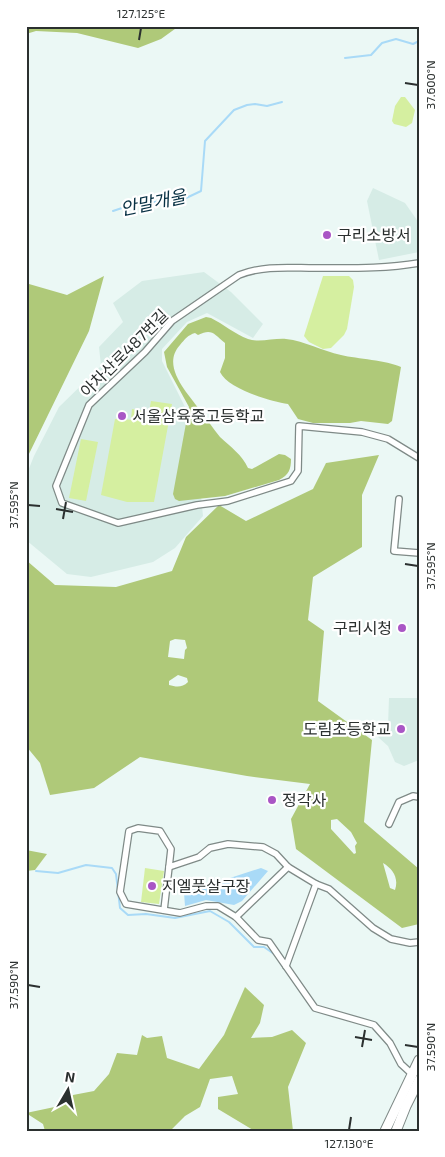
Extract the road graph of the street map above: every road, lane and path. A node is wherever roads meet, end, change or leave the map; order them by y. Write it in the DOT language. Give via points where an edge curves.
graph roads {
  1 [pos="419,264"];
  2 [pos="419,458"];
  3 [pos="399,498"];
  4 [pos="419,552"];
  5 [pos="419,797"];
  6 [pos="389,824"];
  7 [pos="169,867"];
  8 [pos="288,867"];
  9 [pos="316,884"];
  10 [pos="164,910"];
  11 [pos="236,917"];
  12 [pos="419,942"];
  13 [pos="286,966"];
  14 [pos="419,1060"];
  15 [pos="417,1077"];
  16 [pos="385,1131"];
  17 [pos="396,1131"];
  1 -- 2 [label="street, 아차산로487번길" via="393,268 272,267 239,275 172,322 89,405 56,486 62,503 118,523 228,501 291,481 298,471 299,426 362,432 388,439"];
  3 -- 4 [label="street" via="394,551"];
  5 -- 6 [label="street" via="399,802"];
  7 -- 8 [label="street" via="199,857 210,848 228,844 262,847 276,854"];
  7 -- 10 [label="street"];
  7 -- 10 [label="street" via="171,849 160,830 138,828 129,831 120,892 126,904"];
  8 -- 9 [label="street"];
  8 -- 11 [label="street"];
  9 -- 12 [label="street" via="329,890 373,928 391,939"];
  9 -- 13 [label="street"];
  10 -- 11 [label="street" via="180,912 218,906"];
  11 -- 13 [label="street" via="258,940 269,942"];
  13 -- 15 [label="street" via="315,1008 374,1024 390,1043 401,1064"];
  14 -- 15 [label="main road"];
  15 -- 16 [label="main road"];
  15 -- 17 [label="main road"];
}
